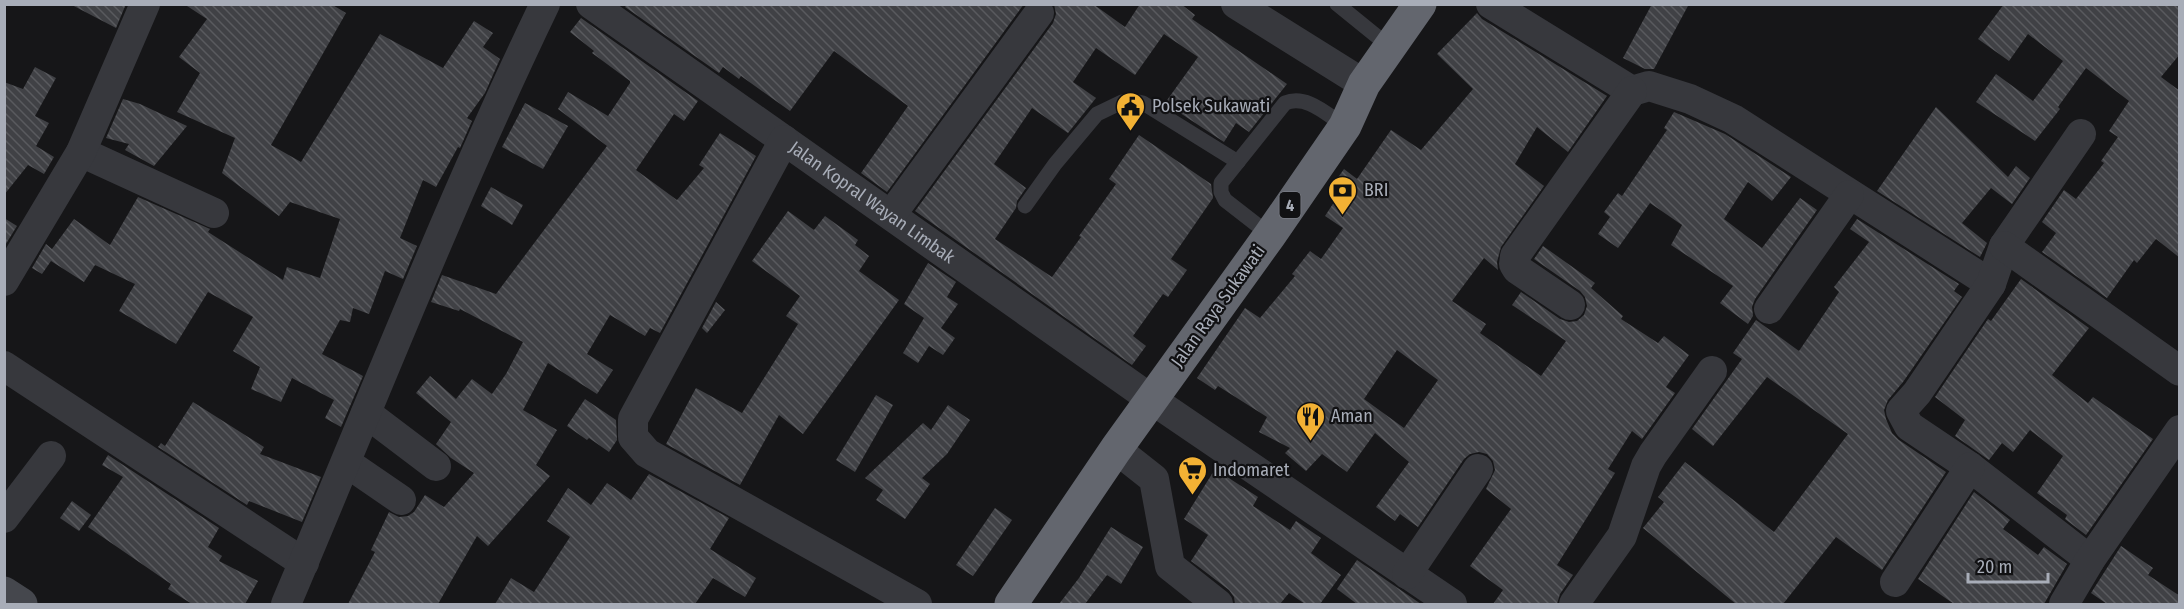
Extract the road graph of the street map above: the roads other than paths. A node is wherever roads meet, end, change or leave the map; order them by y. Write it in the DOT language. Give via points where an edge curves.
graph roads {
  1 [pos="145,4"];
  2 [pos="545,4"];
  3 [pos="591,4"];
  4 [pos="1236,4"];
  5 [pos="1337,4"];
  6 [pos="1420,4"];
  7 [pos="1491,4"];
  8 [pos="1039,13"];
  9 [pos="1390,47"];
  10 [pos="1364,84"];
  11 [pos="1632,91"];
  12 [pos="1345,126"];
  13 [pos="2081,134"];
  14 [pos="784,140"];
  15 [pos="81,152"];
  16 [pos="1238,162"];
  17 [pos="1849,195"];
  18 [pos="1025,207"];
  19 [pos="214,213"];
  20 [pos="891,215"];
  21 [pos="1270,235"];
  22 [pos="2004,246"];
  23 [pos="4,281"];
  24 [pos="1990,284"];
  25 [pos="1570,305"];
  26 [pos="1768,309"];
  27 [pos="4,366"];
  28 [pos="1712,371"];
  29 [pos="2180,371"];
  30 [pos="1151,399"];
  31 [pos="366,412"];
  32 [pos="2180,430"];
  33 [pos="1116,449"];
  34 [pos="51,456"];
  35 [pos="347,463"];
  36 [pos="436,466"];
  37 [pos="1971,467"];
  38 [pos="1478,469"];
  39 [pos="401,500"];
  40 [pos="4,518"];
  41 [pos="2090,560"];
  42 [pos="304,563"];
  43 [pos="1407,573"];
  44 [pos="1895,582"];
  45 [pos="4,593"];
  46 [pos="21,604"];
  47 [pos="286,604"];
  48 [pos="917,604"];
  49 [pos="1011,604"];
  50 [pos="1218,604"];
  51 [pos="1452,604"];
  52 [pos="1574,604"];
  53 [pos="2064,604"];
  1 -- 15 [label="street"];
  2 -- 31 [label="street" via="496,106"];
  3 -- 14 [label="street, Jalan Kopral Wayan Limbak"];
  4 -- 10 [label="street"];
  5 -- 9 [label="lane"];
  6 -- 9 [label="highway, Jalan Raya Sukawati / 4"];
  7 -- 11 [label="street"];
  8 -- 20 [label="street"];
  9 -- 10 [label="highway, Jalan Raya Sukawati / 4"];
  10 -- 12 [label="highway, Jalan Raya Sukawati / 4"];
  11 -- 17 [label="street" via="1649,86 1733,119"];
  11 -- 25 [label="street" via="1515,256 1517,269"];
  12 -- 16 [label="lane" via="1304,100 1292,100 1281,107"];
  12 -- 21 [label="highway, Jalan Raya Sukawati / 4"];
  13 -- 22 [label="street"];
  14 -- 20 [label="street, Jalan Kopral Wayan Limbak"];
  14 -- 48 [label="street" via="633,419 633,437 647,453"];
  15 -- 19 [label="street"];
  15 -- 23 [label="street"];
  16 -- 18 [label="lane" via="1143,104 1122,102 1097,114"];
  16 -- 21 [label="lane" via="1221,183 1222,196"];
  17 -- 24 [label="street"];
  17 -- 26 [label="street"];
  20 -- 30 [label="street, Jalan Kopral Wayan Limbak"];
  21 -- 30 [label="highway, Jalan Raya Sukawati / 4"];
  22 -- 24 [label="street"];
  22 -- 29 [label="street"];
  24 -- 37 [label="street" via="1901,411 1909,426"];
  27 -- 42 [label="street"];
  28 -- 52 [label="street" via="1653,454 1622,536"];
  30 -- 33 [label="highway, Jalan Raya Sukawati / 4"];
  30 -- 43 [label="street, Jalan Kopral Wayan Limbak"];
  31 -- 35 [label="street"];
  31 -- 36 [label="street"];
  32 -- 41 [label="street"];
  33 -- 49 [label="highway, Jalan Raya Sukawati / 4"];
  33 -- 50 [label="street" via="1154,479 1170,566"];
  34 -- 40 [label="street"];
  35 -- 39 [label="street"];
  35 -- 42 [label="street"];
  37 -- 41 [label="street"];
  37 -- 44 [label="street"];
  38 -- 43 [label="street"];
  41 -- 53 [label="street"];
  42 -- 47 [label="street"];
  43 -- 51 [label="street, Jalan Kopral Wayan Limbak"];
  45 -- 46 [label="street"];
}
